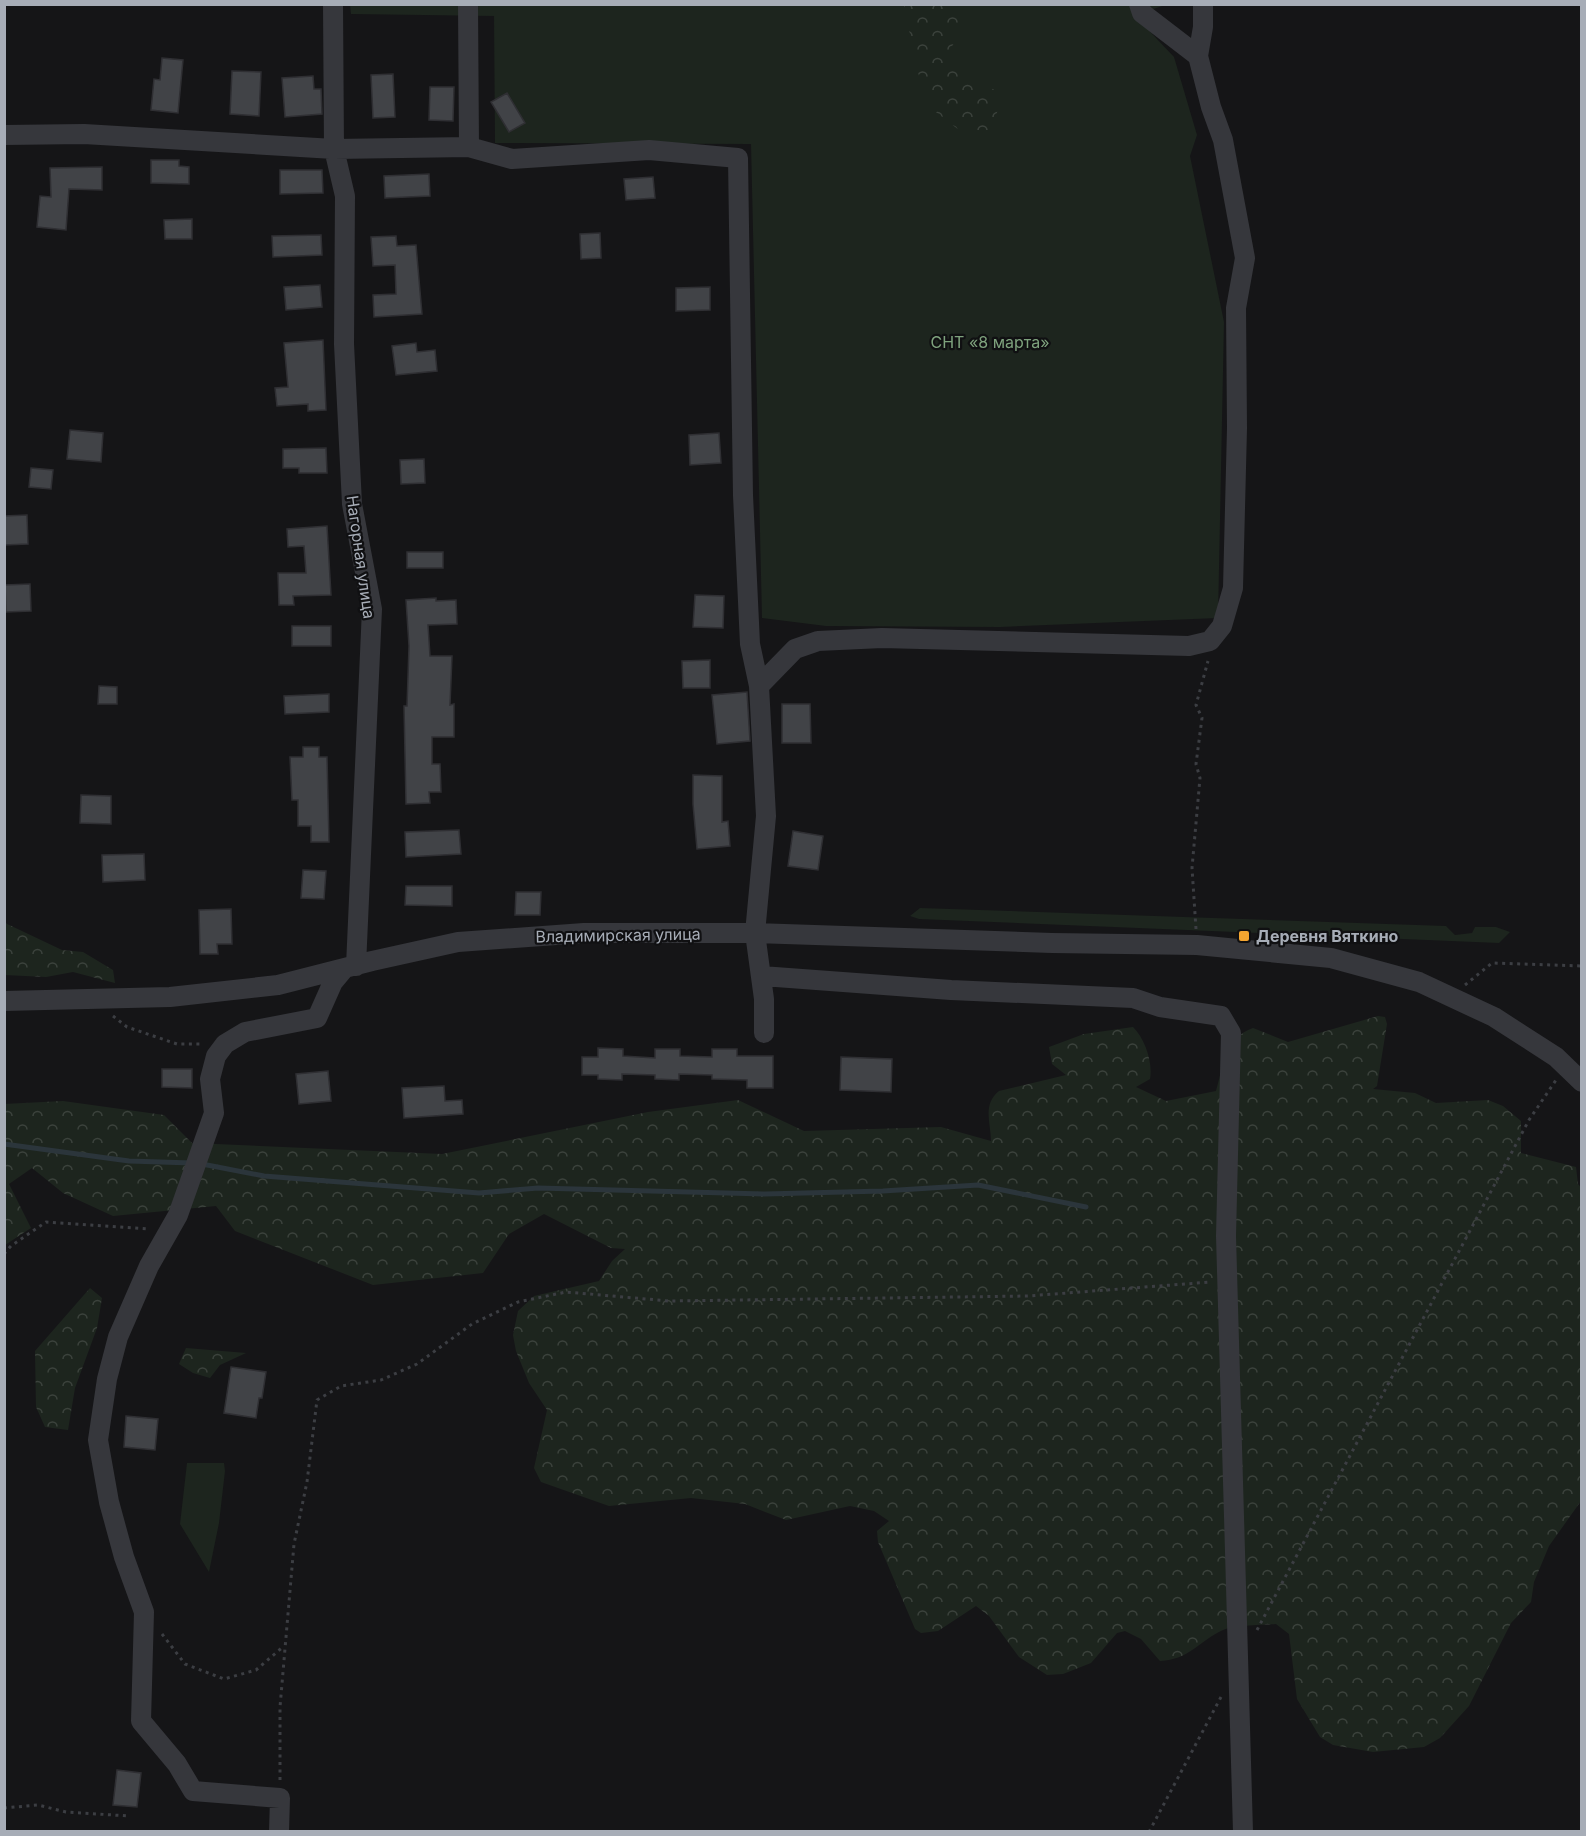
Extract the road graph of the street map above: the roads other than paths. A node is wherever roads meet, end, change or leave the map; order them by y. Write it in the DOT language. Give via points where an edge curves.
graph roads {
  1 [pos="333,4"];
  2 [pos="468,4"];
  3 [pos="1139,4"];
  4 [pos="1203,4"];
  5 [pos="1198,56"];
  6 [pos="4,135"];
  7 [pos="469,147"];
  8 [pos="334,149"];
  9 [pos="759,686"];
  10 [pos="754,933"];
  11 [pos="350,968"];
  12 [pos="760,976"];
  13 [pos="4,1001"];
  14 [pos="764,1033"];
  15 [pos="1581,1082"];
  16 [pos="279,1832"];
  17 [pos="1243,1832"];
  1 -- 8 [label="street, Нагорная улица"];
  2 -- 7 [label="street"];
  3 -- 5 [label="street" via="1142,13"];
  4 -- 5 [label="street"];
  5 -- 9 [label="street" via="1223,140 1245,258 1236,308 1233,588 1222,626 1210,641 1190,646 882,638 818,641 795,649"];
  6 -- 8 [label="street" via="84,134"];
  7 -- 8 [label="street"];
  7 -- 9 [label="street" via="512,159 649,150 738,158 744,518 750,644"];
  8 -- 11 [label="street, Нагорная улица" via="345,196 344,344 352,504 372,609"];
  9 -- 10 [label="street" via="766,816"];
  10 -- 11 [label="street, Владимирская улица" via="584,933 458,942"];
  10 -- 12 [label="street"];
  10 -- 15 [label="street, Владимирская улица" via="1197,945 1331,958 1419,982 1494,1017 1556,1057"];
  11 -- 13 [label="street, Владимирская улица" via="278,985 170,998"];
  11 -- 16 [label="street" via="333,982 317,1018 245,1032 225,1044 216,1056 210,1079 214,1113 178,1215 149,1266 118,1337 98,1440 123,1557 144,1612 141,1721 194,1791 280,1798"];
  12 -- 14 [label="street"];
  12 -- 17 [label="street" via="1133,998 1160,1007 1221,1016 1231,1033 1226,1236"];
}
